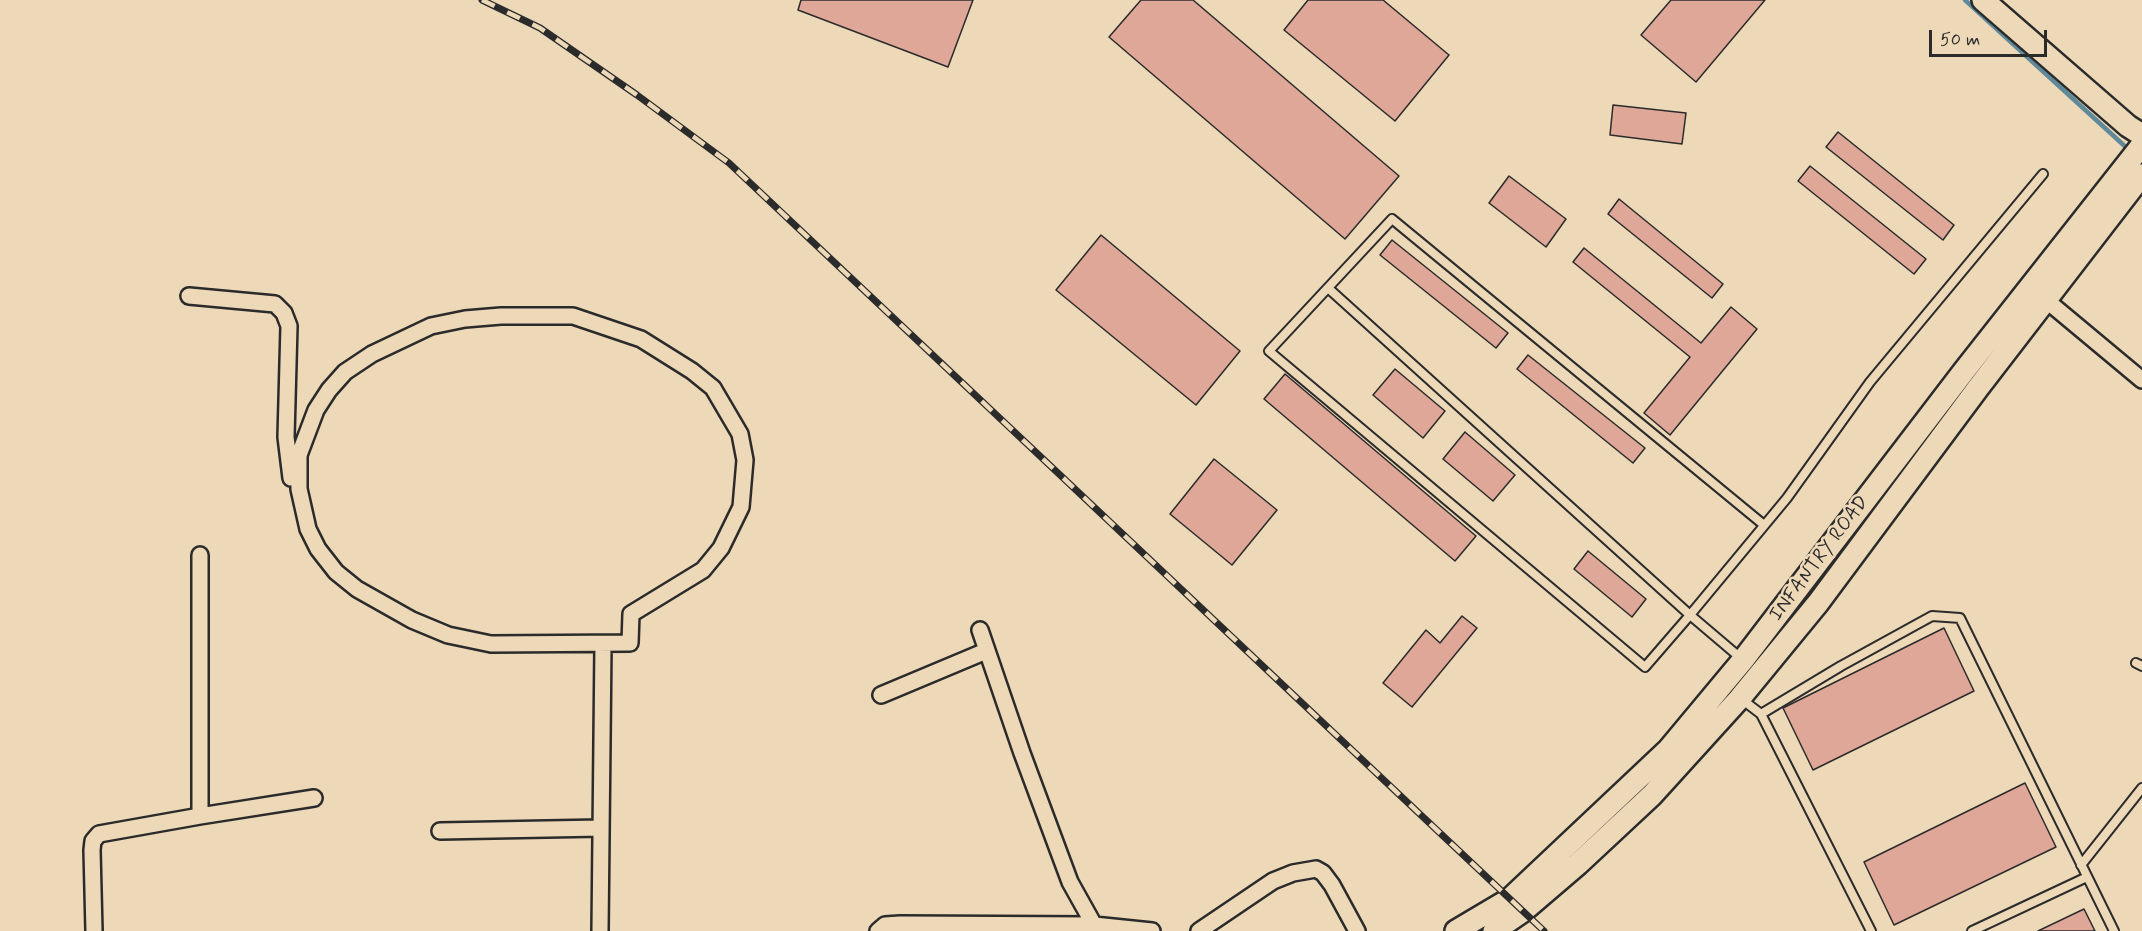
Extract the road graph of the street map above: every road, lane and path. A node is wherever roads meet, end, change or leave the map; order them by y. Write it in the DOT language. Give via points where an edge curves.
graph roads {
  1 [pos="1983,0"];
  2 [pos="2142,135"];
  3 [pos="2142,145"];
  4 [pos="2043,174"];
  5 [pos="2131,179"];
  6 [pos="2091,225"];
  7 [pos="1328,288"];
  8 [pos="189,296"];
  9 [pos="2046,300"];
  10 [pos="2142,380"];
  11 [pos="301,504"];
  12 [pos="1764,525"];
  13 [pos="200,555"];
  14 [pos="1690,615"];
  15 [pos="980,630"];
  16 [pos="603,644"];
  17 [pos="986,651"];
  18 [pos="1743,660"];
  19 [pos="1760,674"];
  20 [pos="1722,686"];
  21 [pos="881,695"];
  22 [pos="1740,698"];
  23 [pos="1761,714"];
  24 [pos="2142,788"];
  25 [pos="314,798"];
  26 [pos="200,816"];
  27 [pos="600,828"];
  28 [pos="440,831"];
  29 [pos="2081,865"];
  30 [pos="2087,877"];
  31 [pos="1094,925"];
  32 [pos="94,931"];
  33 [pos="600,931"];
  34 [pos="878,931"];
  35 [pos="1152,931"];
  36 [pos="1199,931"];
  37 [pos="1357,931"];
  38 [pos="1456,931"];
  39 [pos="1494,931"];
  40 [pos="1871,931"];
  41 [pos="1972,931"];
  42 [pos="2114,931"];
  1 -- 2 [label="main road"];
  3 -- 5 [label="main road, INFANTRY ROAD"];
  4 -- 12 [label="lane" via="1870,382"];
  5 -- 6 [label="main road, INFANTRY ROAD"];
  6 -- 9 [label="main road, INFANTRY ROAD"];
  6 -- 18 [label="main road, INFANTRY ROAD" via="1964,371"];
  7 -- 12 [label="lane" via="1392,219"];
  7 -- 14 [label="lane"];
  7 -- 14 [label="lane" via="1269,351 1645,667"];
  8 -- 11 [label="street" via="274,304 284,313 289,326 286,437 294,496 297,504"];
  9 -- 10 [label="street"];
  9 -- 19 [label="main road, INFANTRY ROAD"];
  11 -- 16 [label="street" via="318,549 336,573 412,620 448,635 491,644"];
  11 -- 16 [label="street" via="299,455 316,410 345,372 399,340 431,326 511,316 573,316 641,339 713,388 728,412 740,435 745,459 741,507 721,548 703,570 631,614 630,643"];
  12 -- 14 [label="lane"];
  13 -- 26 [label="street"];
  14 -- 18 [label="lane"];
  15 -- 17 [label="street"];
  16 -- 27 [label="street"];
  17 -- 21 [label="street"];
  17 -- 31 [label="street" via="1070,882"];
  18 -- 19 [label="lane"];
  18 -- 20 [label="main road, INFANTRY ROAD"];
  19 -- 22 [label="main road, INFANTRY ROAD"];
  20 -- 22 [label="lane"];
  20 -- 38 [label="main road, INFANTRY ROAD" via="1668,750 1510,899"];
  22 -- 23 [label="lane"];
  22 -- 39 [label="main road, INFANTRY ROAD" via="1652,795 1578,864"];
  23 -- 29 [label="lane" via="1932,616 1960,618"];
  23 -- 40 [label="lane"];
  24 -- 29 [label="lane"];
  25 -- 26 [label="street"];
  26 -- 32 [label="street" via="99,834 93,841"];
  27 -- 28 [label="street"];
  27 -- 33 [label="street"];
  29 -- 30 [label="lane"];
  30 -- 41 [label="lane"];
  30 -- 42 [label="lane"];
  31 -- 34 [label="street" via="900,924 885,925"];
  31 -- 35 [label="street"];
  36 -- 37 [label="street" via="1272,881 1316,869 1332,885"];
}
